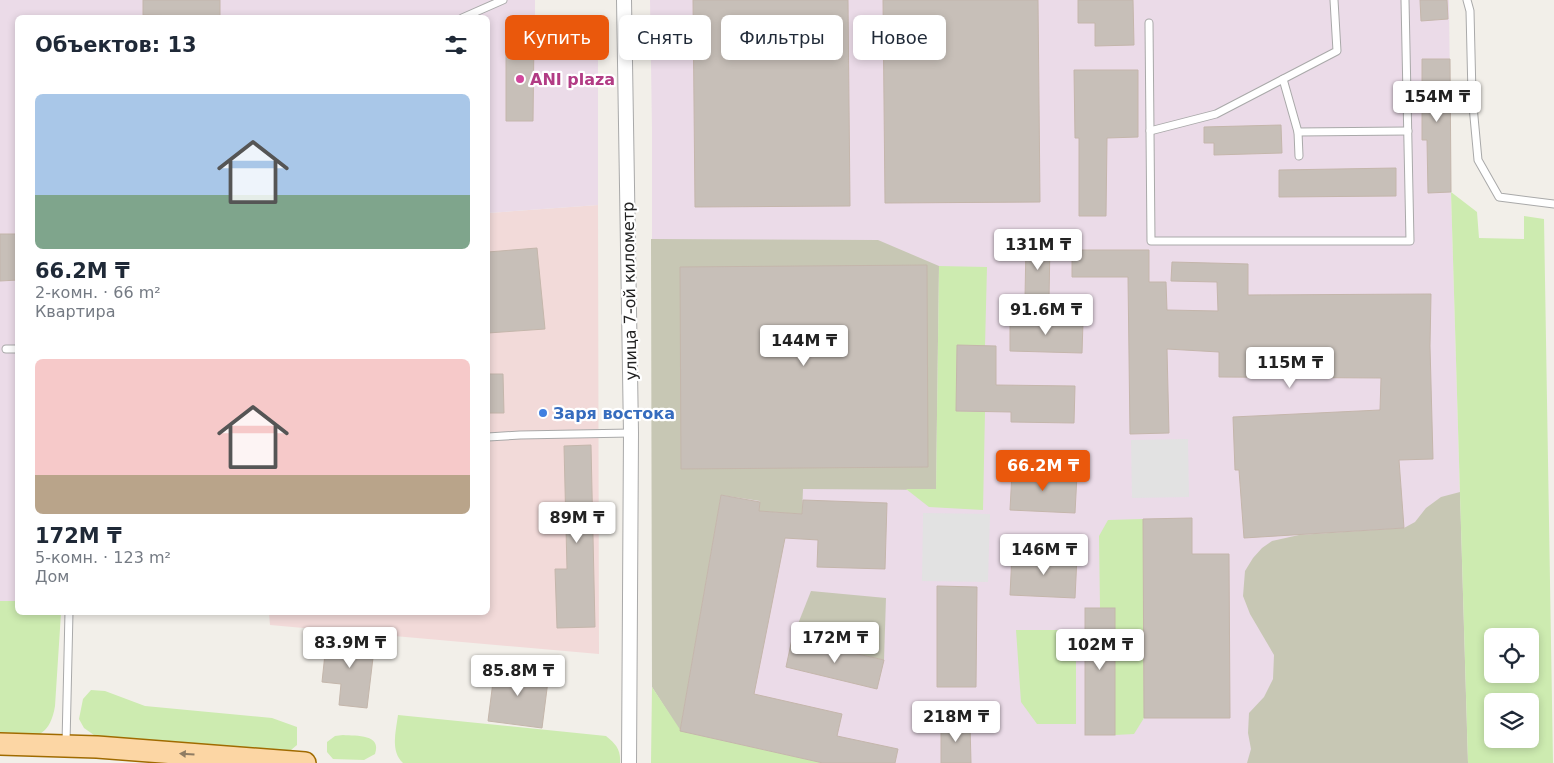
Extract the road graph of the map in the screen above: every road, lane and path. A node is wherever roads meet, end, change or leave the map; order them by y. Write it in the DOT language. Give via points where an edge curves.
graph roads {
  1 [pos="503,0"];
  2 [pos="624,0"];
  3 [pos="1334,0"];
  4 [pos="1405,0"];
  5 [pos="1467,0"];
  6 [pos="469,15"];
  7 [pos="1150,23"];
  8 [pos="1283,79"];
  9 [pos="1150,131"];
  10 [pos="1298,132"];
  11 [pos="1408,132"];
  12 [pos="1300,156"];
  13 [pos="1554,204"];
  14 [pos="6,349"];
  15 [pos="15,349"];
  16 [pos="631,433"];
  17 [pos="490,437"];
  18 [pos="69,615"];
  19 [pos="0,744"];
  20 [pos="66,746"];
  21 [pos="0,758"];
  22 [pos="126,763"];
  23 [pos="305,763"];
  24 [pos="630,763"];
  1 -- 6 [label="lane"];
  2 -- 16 [label="street, улица 7-ой километр"];
  3 -- 8 [label="lane" via="1337,51"];
  4 -- 11 [label="lane"];
  5 -- 13 [label="lane" via="1478,160 1499,196"];
  7 -- 9 [label="lane"];
  8 -- 9 [label="lane" via="1216,114"];
  8 -- 10 [label="lane"];
  9 -- 11 [label="lane" via="1151,241 1410,241"];
  10 -- 11 [label="lane"];
  10 -- 12 [label="lane"];
  14 -- 15 [label="lane"];
  16 -- 17 [label="lane"];
  16 -- 24 [label="street, улица 7-ой километр"];
  18 -- 20 [label="lane"];
  19 -- 20 [label="main road"];
  23 -- 20 [label="main road, one-way"];
  21 -- 22 [label="main road"];
}
